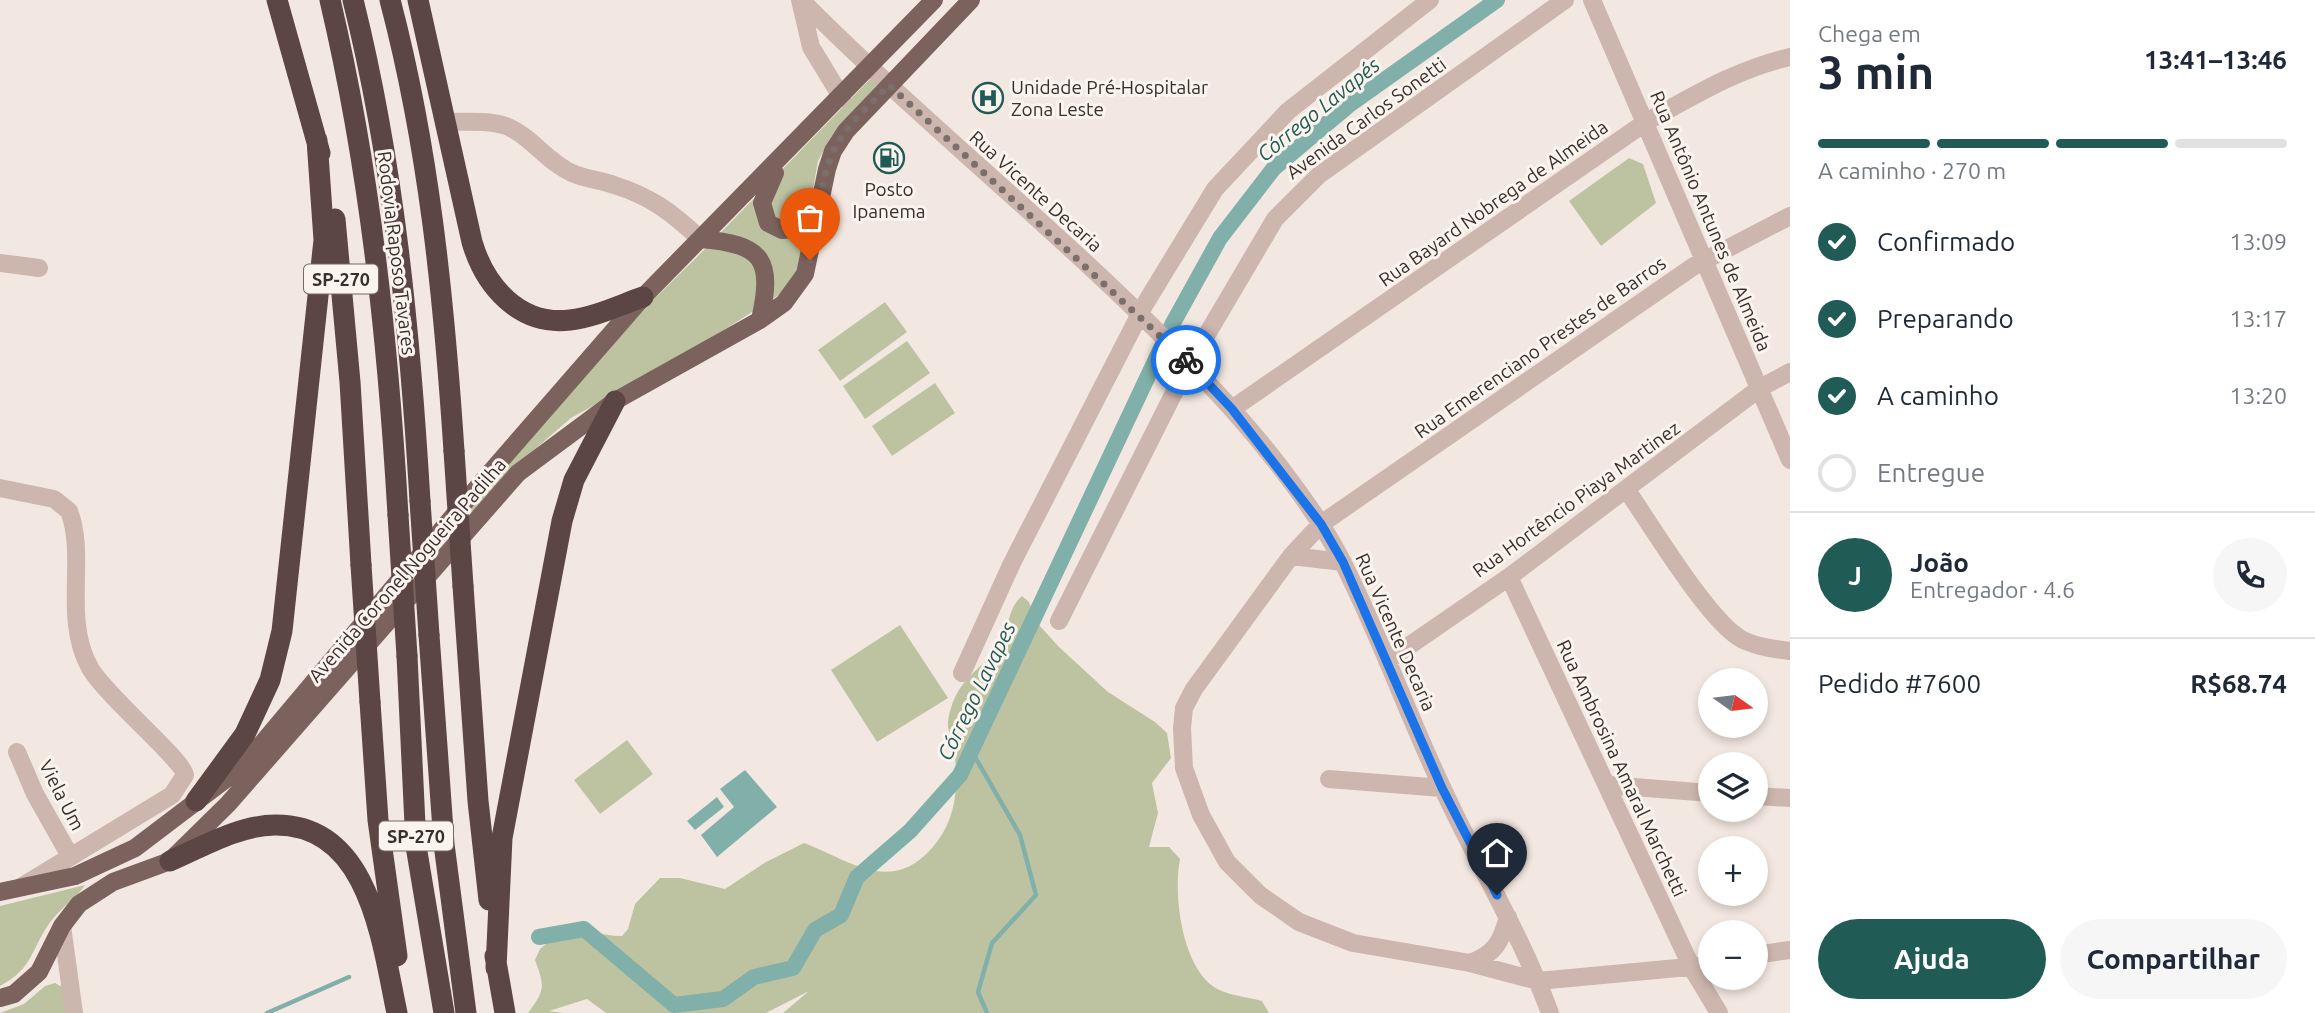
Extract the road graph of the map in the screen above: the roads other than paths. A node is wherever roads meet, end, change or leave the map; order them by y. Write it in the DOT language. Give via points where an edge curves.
graph roads {
  1 [pos="277,0"];
  2 [pos="330,0"];
  3 [pos="353,0"];
  4 [pos="390,0"];
  5 [pos="418,0"];
  6 [pos="801,0"];
  7 [pos="934,0"];
  8 [pos="971,0"];
  9 [pos="1430,0"];
  10 [pos="1565,0"];
  11 [pos="1592,0"];
  12 [pos="1790,57"];
  13 [pos="869,66"];
  14 [pos="889,85"];
  15 [pos="842,98"];
  16 [pos="447,122"];
  17 [pos="1646,122"];
  18 [pos="317,140"];
  19 [pos="782,159"];
  20 [pos="1790,216"];
  21 [pos="817,227"];
  22 [pos="700,239"];
  23 [pos="1703,260"];
  24 [pos="0,263"];
  25 [pos="39,268"];
  26 [pos="1162,275"];
  27 [pos="1111,288"];
  28 [pos="643,297"];
  29 [pos="1144,319"];
  30 [pos="760,320"];
  31 [pos="1184,359"];
  32 [pos="1790,372"];
  33 [pos="1760,388"];
  34 [pos="1217,393"];
  35 [pos="615,401"];
  36 [pos="1232,409"];
  37 [pos="1144,449"];
  38 [pos="1790,460"];
  39 [pos="0,488"];
  40 [pos="1626,489"];
  41 [pos="1321,524"];
  42 [pos="1291,555"];
  43 [pos="1343,562"];
  44 [pos="1509,577"];
  45 [pos="1059,621"];
  46 [pos="1790,651"];
  47 [pos="1387,661"];
  48 [pos="962,673"];
  49 [pos="17,752"];
  50 [pos="1329,779"];
  51 [pos="1609,785"];
  52 [pos="1442,788"];
  53 [pos="1698,792"];
  54 [pos="1768,797"];
  55 [pos="1790,799"];
  56 [pos="196,801"];
  57 [pos="70,856"];
  58 [pos="170,861"];
  59 [pos="8,891"];
  60 [pos="1508,916"];
  61 [pos="62,926"];
  62 [pos="1790,950"];
  63 [pos="1768,953"];
  64 [pos="1698,960"];
  65 [pos="1470,963"];
  66 [pos="1698,966"];
  67 [pos="496,968"];
  68 [pos="1538,981"];
  69 [pos="1710,990"];
  70 [pos="0,998"];
  71 [pos="74,1013"];
  72 [pos="397,1013"];
  73 [pos="407,1013"];
  74 [pos="444,1013"];
  75 [pos="466,1013"];
  76 [pos="505,1013"];
  77 [pos="1550,1013"];
  78 [pos="1719,1013"];
  1 -- 18 [label="highway, SP-270"];
  2 -- 74 [label="highway, Rodovia Raposo Tavares / SP-270, bridge" via="355,117 381,289 416,846"];
  3 -- 75 [label="highway, Rodovia Raposo Tavares / SP-270, bridge" via="392,197 406,302 444,844"];
  4 -- 67 [label="highway, SP-270, bridge" via="413,98 438,246 478,801"];
  5 -- 16 [label="highway"];
  6 -- 13 [label="street"];
  6 -- 15 [label="street" via="811,47"];
  7 -- 13 [label="main road, Avenida Coronel Nogueira Padilha"];
  8 -- 14 [label="main road, Avenida Coronel Nogueira Padilha"];
  9 -- 26 [label="street" via="1288,111 1251,148 1215,190"];
  10 -- 31 [label="street, Avenida Carlos Sonetti" via="1296,195 1275,219"];
  11 -- 17 [label="street, Rua Antônio Antunes de Almeida"];
  12 -- 17 [label="street, Rua Bayard Nobrega de Almeida" via="1706,87"];
  13 -- 14 [label="street"];
  13 -- 15 [label="main road, Avenida Coronel Nogueira Padilha"];
  14 -- 21 [label="main road, Avenida Coronel Nogueira Padilha" via="846,131 834,151"];
  14 -- 27 [label="street, Rua Vicente Decaria"];
  15 -- 19 [label="main road, Avenida Coronel Nogueira Padilha"];
  16 -- 22 [label="street" via="507,127 555,164 654,201"];
  16 -- 28 [label="highway" via="476,258 495,290 509,303 535,316 568,321"];
  17 -- 23 [label="street, Rua Antônio Antunes de Almeida"];
  17 -- 36 [label="street, Rua Bayard Nobrega de Almeida"];
  18 -- 56 [label="highway" via="324,240 282,631 270,680 245,734"];
  18 -- 73 [label="highway, SP-270, bridge" via="336,226 378,820"];
  19 -- 21 [label="main road" via="764,195 764,217 782,230"];
  19 -- 22 [label="main road, Avenida Coronel Nogueira Padilha"];
  20 -- 23 [label="street, Rua Emerenciano Prestes de Barros"];
  21 -- 30 [label="main road, Avenida Coronel Nogueira Padilha" via="798,288"];
  22 -- 28 [label="main road, Avenida Coronel Nogueira Padilha"];
  22 -- 30 [label="main road" via="738,244 758,257 766,280"];
  23 -- 33 [label="street, Rua Antônio Antunes de Almeida"];
  23 -- 41 [label="street, Rua Emerenciano Prestes de Barros"];
  24 -- 25 [label="street"];
  26 -- 27 [label="street" via="1140,290"];
  26 -- 29 [label="street"];
  27 -- 29 [label="street, Rua Vicente Decaria"];
  28 -- 56 [label="main road, Avenida Coronel Nogueira Padilha" via="251,756"];
  29 -- 31 [label="street, Rua Vicente Decaria"];
  29 -- 48 [label="street" via="1012,563"];
  30 -- 35 [label="main road, Avenida Coronel Nogueira Padilha"];
  31 -- 34 [label="street, Rua Vicente Decaria"];
  31 -- 37 [label="street, Avenida Carlos Sonetti"];
  32 -- 33 [label="street, Rua Hortêncio Piaya Martinez"];
  33 -- 38 [label="street, Rua Antônio Antunes de Almeida"];
  33 -- 40 [label="street, Rua Hortêncio Piaya Martinez"];
  34 -- 36 [label="street, Rua Vicente Decaria"];
  34 -- 37 [label="street, Avenida Carlos Sonetti" via="1199,387 1189,391"];
  35 -- 58 [label="main road, Avenida Coronel Nogueira Padilha" via="518,473 343,676"];
  35 -- 67 [label="highway" via="574,480 562,521 502,838"];
  36 -- 41 [label="street, Rua Vicente Decaria"];
  37 -- 45 [label="street, Avenida Carlos Sonetti"];
  39 -- 57 [label="street" via="54,499 69,510 77,626 85,658 120,706 178,760 185,775 172,795"];
  40 -- 44 [label="street, Rua Hortêncio Piaya Martinez"];
  40 -- 46 [label="street" via="1715,617 1741,639 1767,649"];
  41 -- 42 [label="street, Rua Emerenciano Prestes de Barros"];
  41 -- 43 [label="street, Rua Vicente Decaria"];
  42 -- 43 [label="street"];
  42 -- 65 [label="street, Rua Emerenciano Prestes de Barros" via="1184,708 1184,768 1200,815 1227,862 1259,895 1299,922 1353,943"];
  43 -- 47 [label="street, Rua Vicente Decaria"];
  44 -- 47 [label="street, Rua Hortêncio Piaya Martinez"];
  44 -- 51 [label="street, Rua Ambrosina Amaral Marchetti"];
  47 -- 52 [label="street, Rua Vicente Decaria"];
  49 -- 57 [label="street, Viela Um"];
  50 -- 52 [label="street"];
  51 -- 53 [label="street"];
  51 -- 64 [label="street, Rua Ambrosina Amaral Marchetti"];
  52 -- 60 [label="street, Rua Vicente Decaria"];
  54 -- 55 [label="street"];
  56 -- 59 [label="main road, Avenida Coronel Nogueira Padilha" via="135,848 99,866 51,883"];
  57 -- 59 [label="street"];
  58 -- 61 [label="main road" via="96,891"];
  58 -- 72 [label="highway" via="236,833 275,824 325,838 346,856 364,888"];
  60 -- 65 [label="street" via="1497,947 1489,956"];
  60 -- 68 [label="street, Rua Vicente Decaria"];
  61 -- 70 [label="main road" via="39,972 14,994"];
  61 -- 71 [label="street"];
  62 -- 63 [label="street"];
  65 -- 68 [label="street, Rua Emerenciano Prestes de Barros"];
  66 -- 68 [label="street, Rua Emerenciano Prestes de Barros"];
  67 -- 76 [label="highway, SP-270"];
  68 -- 77 [label="street, Rua Vicente Decaria"];
  69 -- 78 [label="street, Rua Ambrosina Amaral Marchetti"];
}
